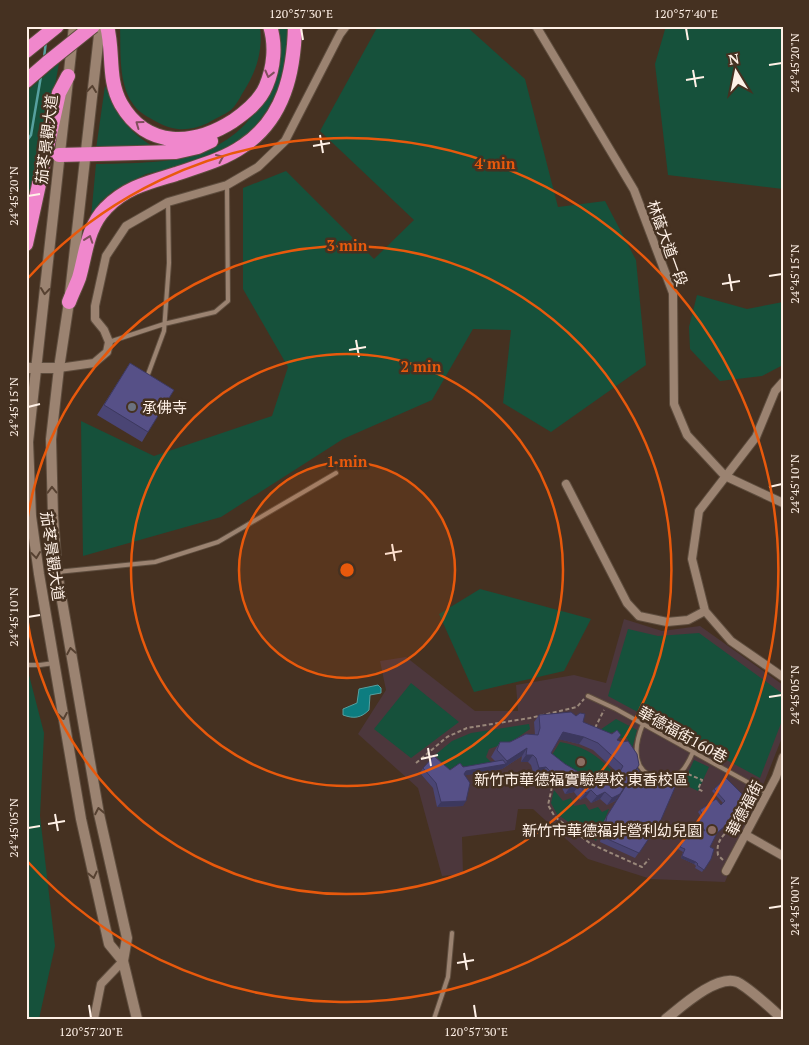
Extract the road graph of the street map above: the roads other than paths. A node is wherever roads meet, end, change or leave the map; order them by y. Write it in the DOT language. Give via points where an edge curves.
graph roads {
  1 [pos="57,26"];
  2 [pos="74,26"];
  3 [pos="93,26"];
  4 [pos="100,26"];
  5 [pos="107,26"];
  6 [pos="270,26"];
  7 [pos="295,26"];
  8 [pos="346,26"];
  9 [pos="536,26"];
  10 [pos="30,47"];
  11 [pos="31,76"];
  12 [pos="68,76"];
  13 [pos="251,107"];
  14 [pos="59,155"];
  15 [pos="85,155"];
  16 [pos="227,185"];
  17 [pos="168,202"];
  18 [pos="26,244"];
  19 [pos="69,302"];
  20 [pos="164,324"];
  21 [pos="109,342"];
  22 [pos="31,368"];
  23 [pos="59,368"];
  24 [pos="147,377"];
  25 [pos="783,382"];
  26 [pos="336,473"];
  27 [pos="725,476"];
  28 [pos="566,484"];
  29 [pos="783,503"];
  30 [pos="57,572"];
  31 [pos="705,611"];
  32 [pos="54,663"];
  33 [pos="26,664"];
  34 [pos="783,677"];
  35 [pos="588,696"];
  36 [pos="642,724"];
  37 [pos="693,752"];
  38 [pos="783,757"];
  39 [pos="767,793"];
  40 [pos="746,835"];
  41 [pos="783,856"];
  42 [pos="728,868"];
  43 [pos="452,933"];
  44 [pos="123,961"];
  45 [pos="94,1019"];
  46 [pos="136,1019"];
  47 [pos="434,1019"];
  48 [pos="666,1019"];
  49 [pos="782,1019"];
  1 -- 10 [label="highway"];
  2 -- 12 [label="street, 茄苳景觀大道"];
  3 -- 11 [label="highway, bridge"];
  15 -- 4 [label="street, 茄苳景觀大道, one-way"];
  13 -- 5 [label="highway, one-way" via="228,124 203,136 174,139 152,133 135,122 117,96 111,75 111,41"];
  6 -- 13 [label="highway, one-way" via="274,47 271,67 266,86"];
  19 -- 7 [label="highway, one-way" via="96,221 115,199 145,182 218,159 243,146 262,128 279,106 289,82"];
  8 -- 16 [label="street" via="285,142 258,167"];
  9 -- 27 [label="street, 林蔭大道一段" via="634,190 673,293 674,404 687,435"];
  12 -- 14 [label="street, 茄苳景觀大道"];
  12 -- 18 [label="highway" via="59,93"];
  13 -- 15 [label="highway" via="229,130 198,146 176,152"];
  14 -- 15 [label="highway"];
  14 -- 22 [label="street, 茄苳景觀大道, one-way"];
  15 -- 19 [label="street, 茄苳景觀大道"];
  16 -- 17 [label="street"];
  16 -- 20 [label="lane" via="228,301 215,312"];
  17 -- 20 [label="lane" via="170,263"];
  17 -- 21 [label="street" via="126,226 106,256 95,318"];
  19 -- 23 [label="street, 茄苳景觀大道"];
  20 -- 21 [label="lane"];
  20 -- 24 [label="lane"];
  21 -- 23 [label="street" via="107,352 94,363"];
  22 -- 23 [label="street"];
  22 -- 32 [label="street, 茄苳景觀大道, one-way" via="28,442 31,516"];
  30 -- 23 [label="street, 茄苳景觀大道, one-way" via="51,439"];
  25 -- 27 [label="street" via="774,391 756,438"];
  26 -- 30 [label="lane" via="218,542 155,562"];
  27 -- 29 [label="street, 林蔭大道一段"];
  27 -- 31 [label="street" via="699,511 692,559"];
  28 -- 31 [label="street" via="626,603 639,616 667,622 688,620"];
  44 -- 30 [label="street, 茄苳景觀大道, one-way" via="127,938 99,814"];
  31 -- 34 [label="street" via="731,641"];
  32 -- 33 [label="lane"];
  32 -- 44 [label="street, 茄苳景觀大道, one-way" via="81,819 109,944"];
  35 -- 36 [label="lane, 華德福街160巷"];
  36 -- 37 [label="lane, 華德福街160巷"];
  36 -- 37 [label="lane" via="637,740 639,765 646,773 664,779 672,777 681,772"];
  37 -- 39 [label="lane, 華德福街160巷"];
  38 -- 39 [label="street, 華德福街"];
  39 -- 40 [label="street, 華德福街"];
  40 -- 41 [label="street"];
  40 -- 42 [label="street, 華德福街"];
  43 -- 47 [label="lane" via="446,989"];
  44 -- 45 [label="street" via="101,984"];
  44 -- 46 [label="street, 茄苳景觀大道"];
  48 -- 49 [label="street" via="710,986 723,981 736,982"];
}
